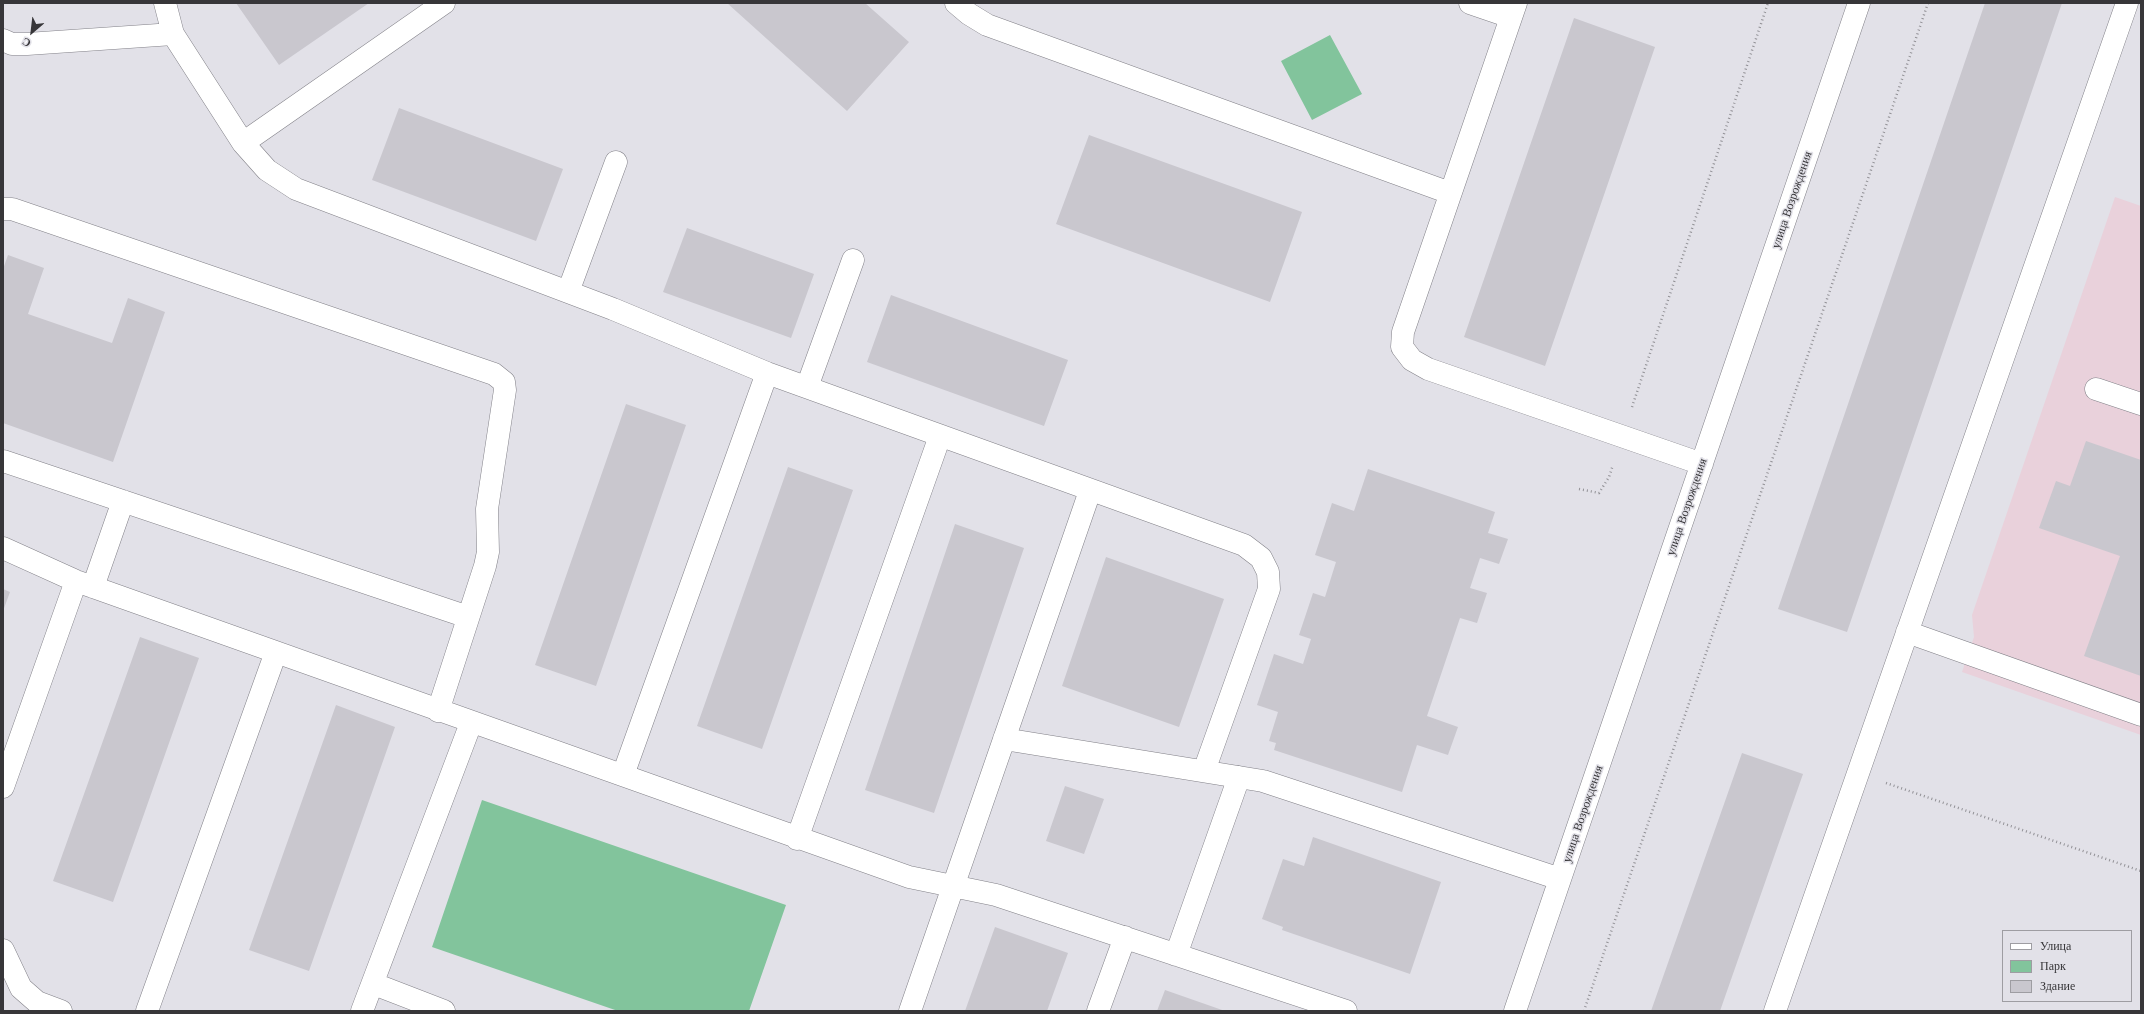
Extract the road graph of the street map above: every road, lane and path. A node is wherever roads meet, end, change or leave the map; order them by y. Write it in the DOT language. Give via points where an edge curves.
graph roads {
  1 [pos="165,3"];
  2 [pos="444,3"];
  3 [pos="956,3"];
  4 [pos="1470,3"];
  5 [pos="1768,3"];
  6 [pos="1859,3"];
  7 [pos="1928,3"];
  8 [pos="2127,3"];
  9 [pos="1514,10"];
  10 [pos="173,34"];
  11 [pos="3,40"];
  12 [pos="243,143"];
  13 [pos="616,162"];
  14 [pos="1450,193"];
  15 [pos="3,209"];
  16 [pos="853,260"];
  17 [pos="568,292"];
  18 [pos="767,373"];
  19 [pos="807,387"];
  20 [pos="2096,389"];
  21 [pos="2141,404"];
  22 [pos="940,436"];
  23 [pos="1622,436"];
  24 [pos="3,461"];
  25 [pos="1702,464"];
  26 [pos="1579,489"];
  27 [pos="1090,491"];
  28 [pos="122,501"];
  29 [pos="3,548"];
  30 [pos="85,584"];
  31 [pos="468,617"];
  32 [pos="1907,632"];
  33 [pos="276,652"];
  34 [pos="438,711"];
  35 [pos="2141,715"];
  36 [pos="471,723"];
  37 [pos="1004,739"];
  38 [pos="1204,772"];
  39 [pos="1858,773"];
  40 [pos="623,775"];
  41 [pos="1238,777"];
  42 [pos="3,787"];
  43 [pos="798,839"];
  44 [pos="2141,871"];
  45 [pos="1560,879"];
  46 [pos="953,886"];
  47 [pos="1125,937"];
  48 [pos="3,950"];
  49 [pos="1176,955"];
  50 [pos="374,984"];
  51 [pos="1297,1003"];
  52 [pos="61,1011"];
  53 [pos="147,1011"];
  54 [pos="362,1011"];
  55 [pos="444,1011"];
  56 [pos="910,1011"];
  57 [pos="1098,1011"];
  58 [pos="1346,1011"];
  59 [pos="1515,1011"];
  60 [pos="1584,1011"];
  61 [pos="1775,1011"];
  1 -- 10 [label="street"];
  2 -- 12 [label="street"];
  3 -- 14 [label="street" via="987,25"];
  4 -- 9 [label="street"];
  5 -- 23 [label="path"];
  6 -- 25 [label="street, улица Возрождения"];
  7 -- 60 [label="path"];
  8 -- 32 [label="street"];
  9 -- 14 [label="street"];
  10 -- 11 [label="street" via="27,44 12,44"];
  10 -- 12 [label="street"];
  12 -- 17 [label="street" via="267,170 296,189"];
  13 -- 17 [label="street"];
  14 -- 23 [label="street" via="1403,332 1402,347 1412,360 1428,368"];
  15 -- 31 [label="street" via="12,209 494,374 504,382 505,390 487,509 488,552"];
  16 -- 19 [label="street"];
  17 -- 18 [label="street"];
  18 -- 19 [label="street"];
  18 -- 40 [label="street"];
  19 -- 22 [label="street"];
  20 -- 21 [label="street"];
  22 -- 27 [label="street"];
  22 -- 43 [label="street"];
  23 -- 25 [label="street"];
  23 -- 26 [label="path" via="1609,476 1599,493"];
  24 -- 28 [label="street"];
  25 -- 45 [label="street, улица Возрождения"];
  27 -- 37 [label="street"];
  27 -- 38 [label="street" via="1244,545 1261,558 1268,572 1269,589"];
  28 -- 30 [label="street"];
  28 -- 31 [label="street"];
  29 -- 30 [label="street"];
  30 -- 33 [label="street"];
  30 -- 42 [label="street"];
  31 -- 34 [label="street"];
  32 -- 35 [label="street"];
  32 -- 39 [label="street"];
  33 -- 34 [label="street"];
  33 -- 53 [label="street"];
  34 -- 36 [label="street"];
  36 -- 40 [label="street"];
  36 -- 50 [label="street"];
  37 -- 38 [label="street"];
  37 -- 46 [label="street"];
  38 -- 41 [label="street"];
  39 -- 44 [label="path"];
  39 -- 61 [label="street"];
  40 -- 43 [label="street"];
  41 -- 45 [label="street" via="1263,781"];
  41 -- 49 [label="street"];
  43 -- 46 [label="street" via="909,877"];
  45 -- 59 [label="street, улица Возрождения"];
  46 -- 47 [label="street" via="996,896"];
  46 -- 56 [label="street"];
  47 -- 49 [label="street"];
  47 -- 57 [label="street"];
  48 -- 52 [label="street" via="21,988 37,1002"];
  49 -- 51 [label="street"];
  50 -- 54 [label="street"];
  50 -- 55 [label="street"];
  51 -- 58 [label="street"];
}
